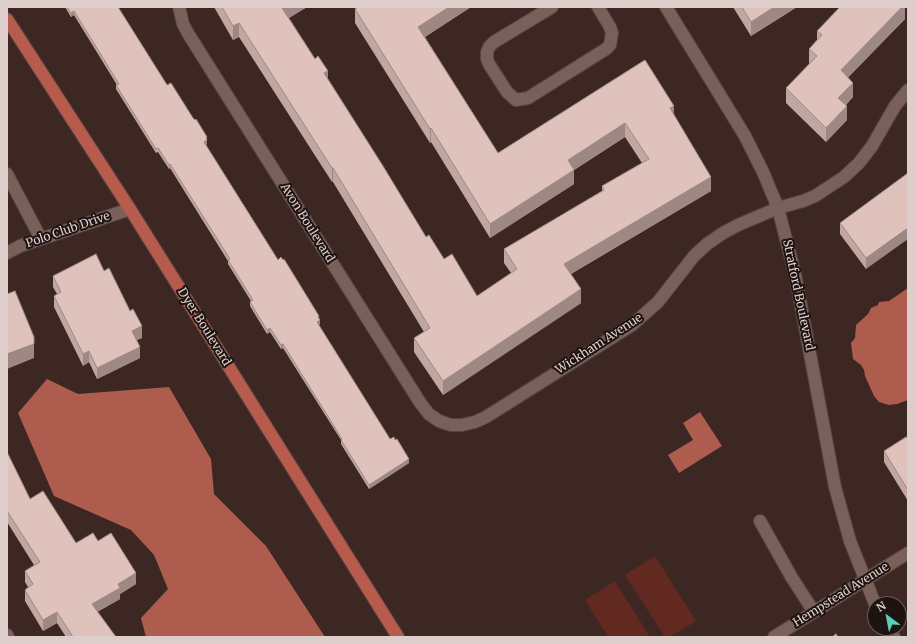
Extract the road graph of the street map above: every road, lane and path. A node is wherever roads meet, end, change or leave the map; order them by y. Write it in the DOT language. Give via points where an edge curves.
graph roads {
  1 [pos="179,7"];
  2 [pos="552,7"];
  3 [pos="666,7"];
  4 [pos="604,9"];
  5 [pos="7,19"];
  6 [pos="908,90"];
  7 [pos="7,174"];
  8 [pos="778,208"];
  9 [pos="130,209"];
  10 [pos="41,239"];
  11 [pos="7,253"];
  12 [pos="451,425"];
  13 [pos="760,520"];
  14 [pos="908,553"];
  15 [pos="865,581"];
  16 [pos="872,596"];
  17 [pos="814,612"];
  18 [pos="398,637"];
  19 [pos="774,637"];
  1 -- 12 [label="lane, Avon Boulevard" via="188,34 421,404 439,421"];
  2 -- 4 [label="lane" via="494,42 487,52 489,64 507,92 516,100 528,98 606,49 612,39 612,33"];
  3 -- 8 [label="lane, Stratford Boulevard" via="745,136"];
  5 -- 9 [label="main road, Dyer Boulevard"];
  6 -- 8 [label="lane, Wickham Avenue" via="895,106 860,163 844,177 814,196"];
  7 -- 10 [label="lane"];
  8 -- 12 [label="lane, Wickham Avenue" via="738,225 707,244 694,256 658,302 632,325 486,417 462,425"];
  8 -- 15 [label="lane, Stratford Boulevard" via="795,274 835,487 850,541"];
  9 -- 10 [label="lane, Polo Club Drive"];
  9 -- 18 [label="main road, Dyer Boulevard"];
  10 -- 11 [label="lane, Polo Club Drive"];
  13 -- 17 [label="lane"];
  14 -- 15 [label="lane, Hempstead Avenue"];
  15 -- 16 [label="lane, Stratford Boulevard"];
  15 -- 17 [label="lane, Hempstead Avenue"];
  17 -- 19 [label="lane, Hempstead Avenue"];
}
